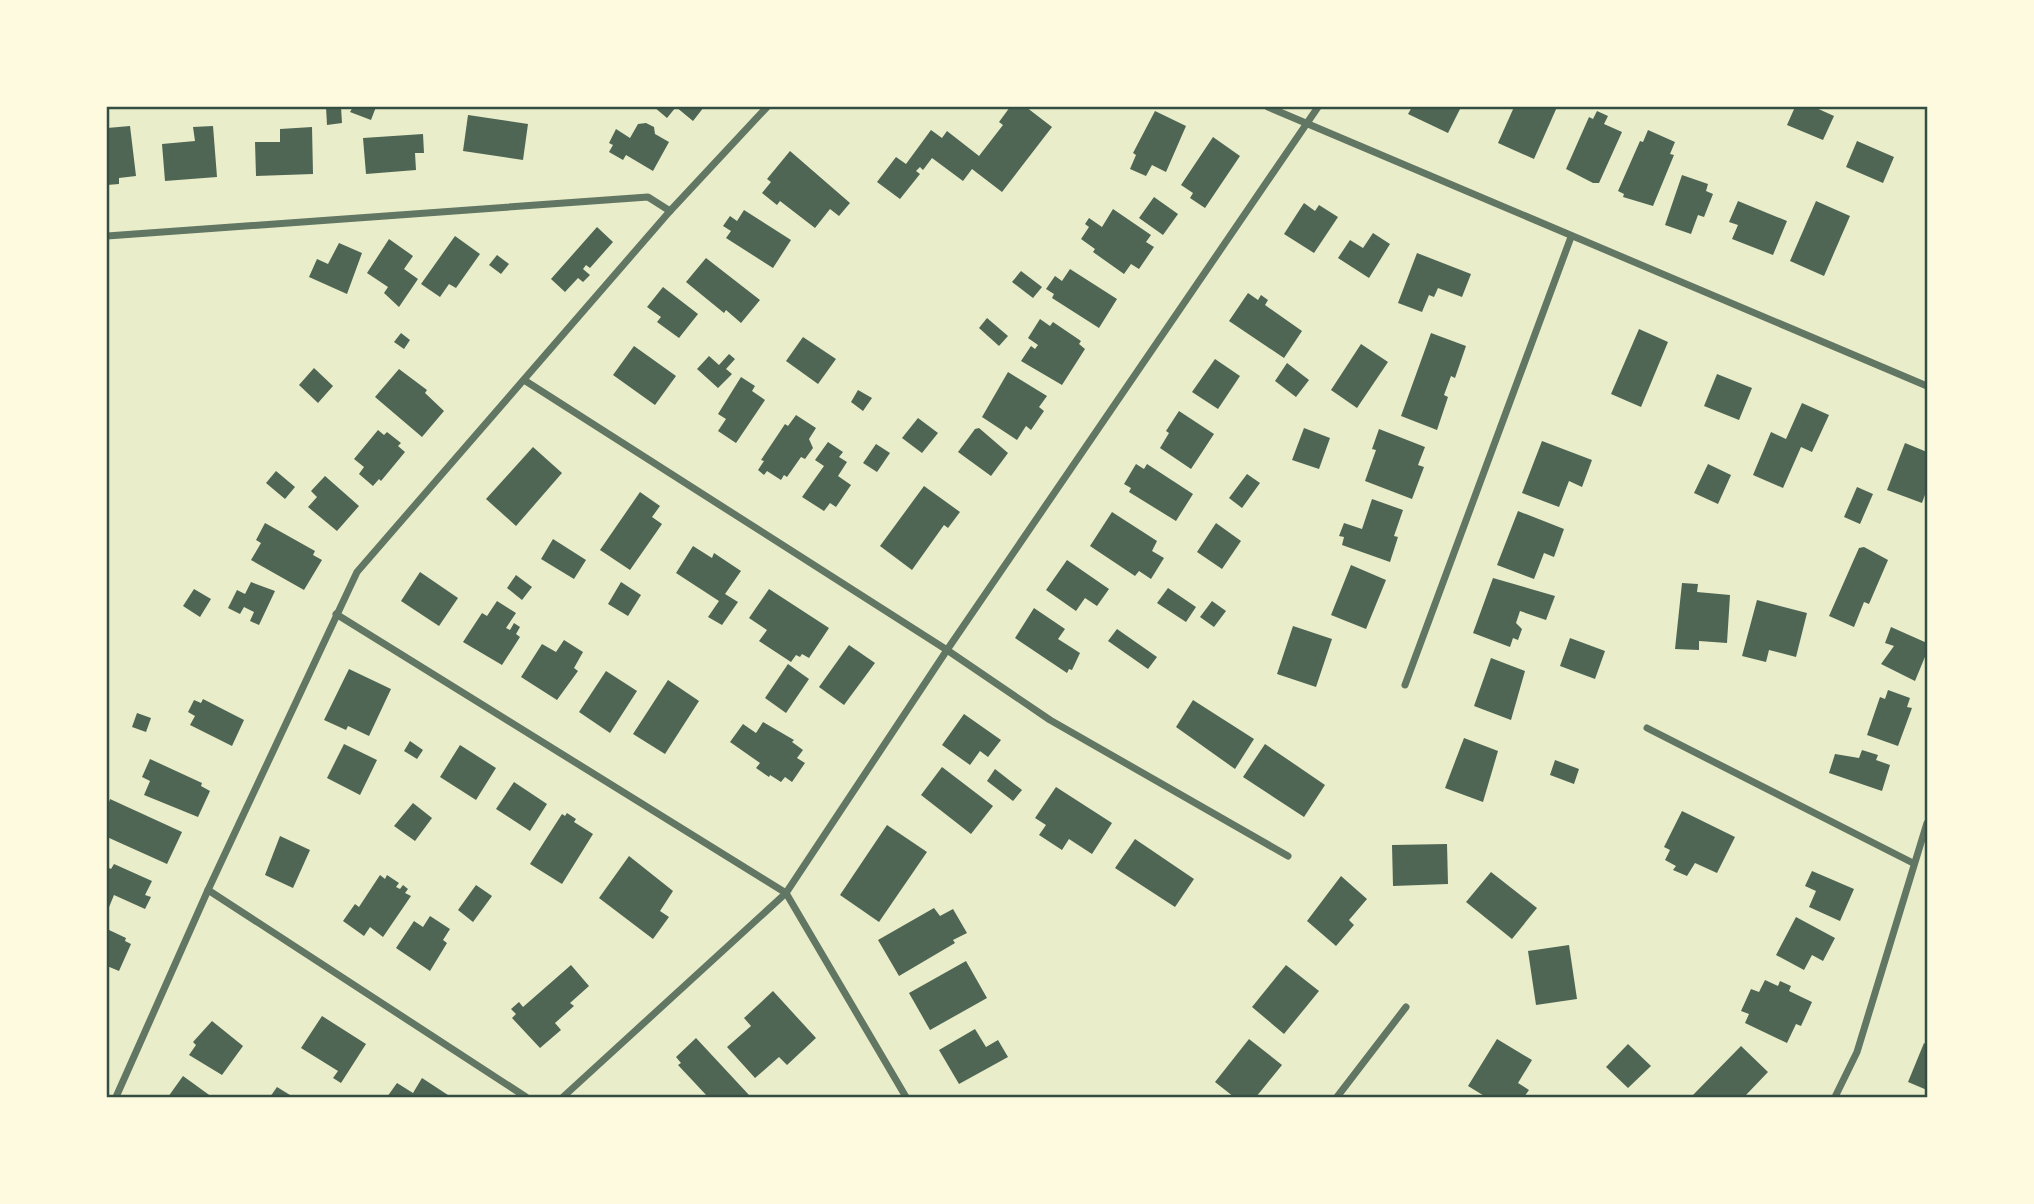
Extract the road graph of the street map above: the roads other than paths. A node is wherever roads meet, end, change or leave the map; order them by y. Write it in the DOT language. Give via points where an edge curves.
graph roads {
  1 [pos="767,107"];
  2 [pos="1268,107"];
  3 [pos="1318,107"];
  4 [pos="1308,124"];
  5 [pos="670,211"];
  6 [pos="107,236"];
  7 [pos="1571,237"];
  8 [pos="524,380"];
  9 [pos="1927,386"];
  10 [pos="336,614"];
  11 [pos="947,650"];
  12 [pos="1405,685"];
  13 [pos="1647,728"];
  14 [pos="1927,823"];
  15 [pos="1288,856"];
  16 [pos="1913,863"];
  17 [pos="208,890"];
  18 [pos="786,892"];
  19 [pos="1406,1007"];
  20 [pos="116,1097"];
  21 [pos="526,1097"];
  22 [pos="563,1097"];
  23 [pos="906,1097"];
  24 [pos="1337,1097"];
  25 [pos="1835,1097"];
  1 -- 5 [label="street"];
  2 -- 4 [label="street"];
  3 -- 4 [label="street"];
  4 -- 7 [label="street"];
  4 -- 11 [label="street"];
  5 -- 6 [label="street" via="648,197"];
  5 -- 8 [label="street"];
  7 -- 9 [label="street"];
  7 -- 12 [label="street"];
  8 -- 10 [label="street" via="357,572"];
  8 -- 11 [label="street"];
  10 -- 17 [label="street"];
  10 -- 18 [label="street"];
  11 -- 15 [label="street" via="1050,720"];
  11 -- 18 [label="street"];
  13 -- 16 [label="street"];
  14 -- 16 [label="street"];
  16 -- 25 [label="street" via="1857,1052"];
  17 -- 20 [label="street"];
  17 -- 21 [label="street"];
  18 -- 22 [label="street"];
  18 -- 23 [label="street"];
  19 -- 24 [label="street"];
}
